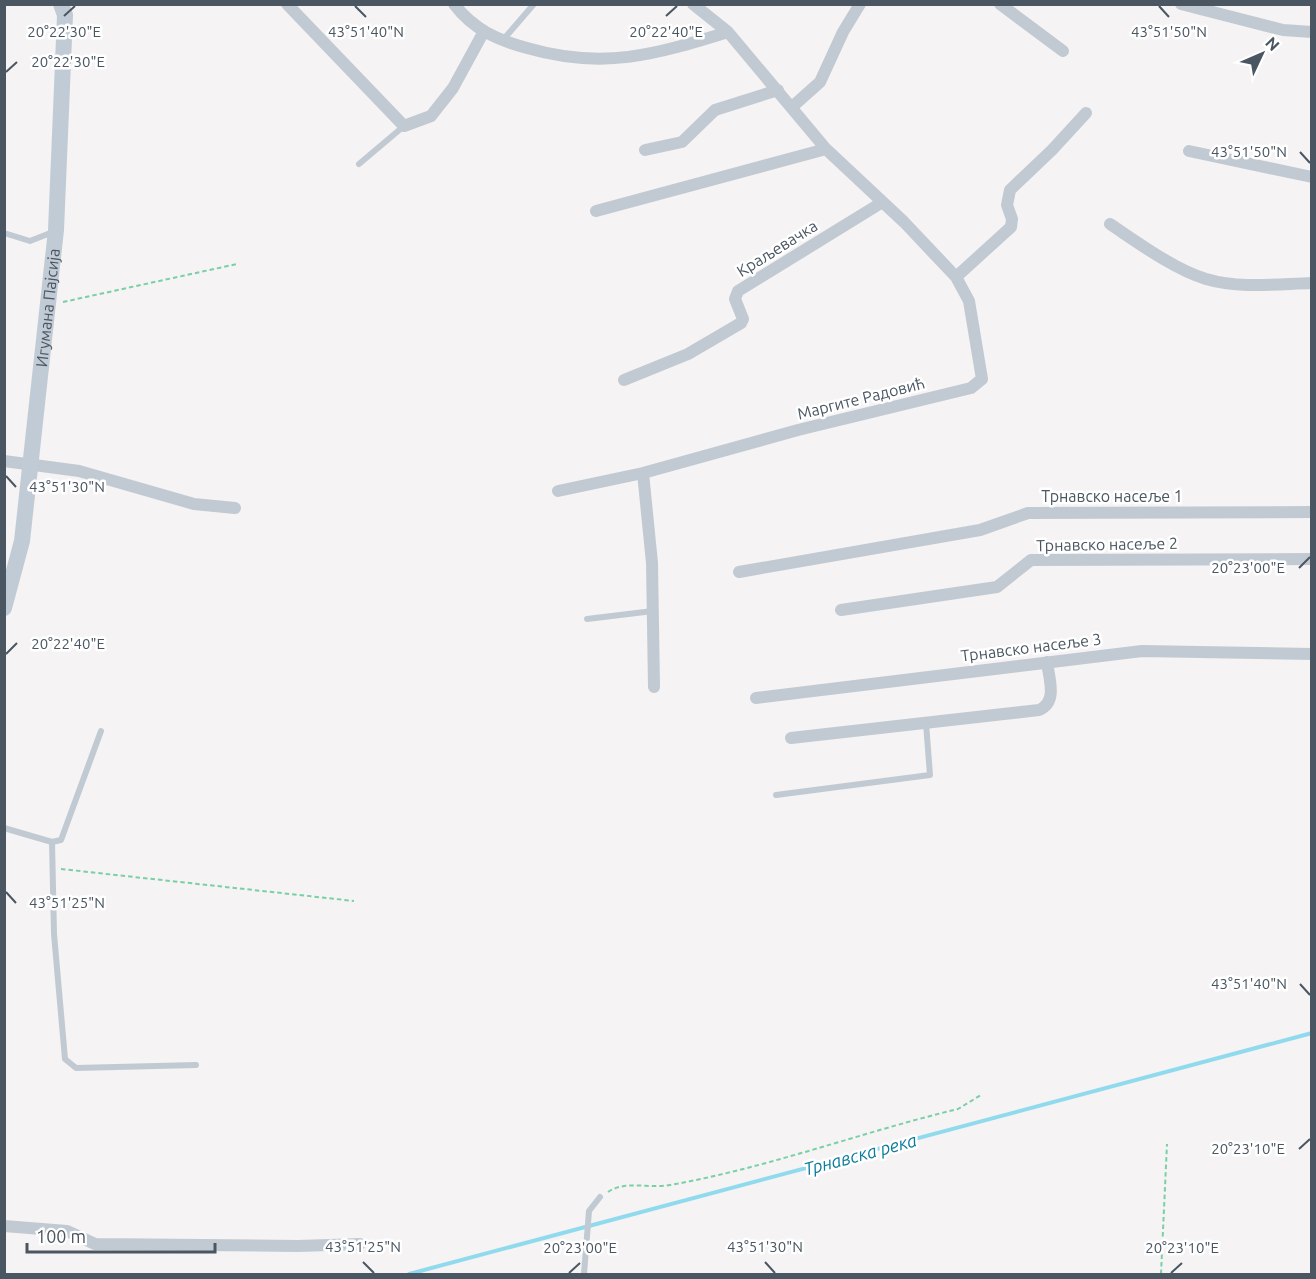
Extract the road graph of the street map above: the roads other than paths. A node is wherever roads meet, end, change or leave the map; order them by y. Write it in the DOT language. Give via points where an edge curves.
graph roads {
  1 [pos="61,4"];
  2 [pos="286,4"];
  3 [pos="454,4"];
  4 [pos="534,4"];
  5 [pos="693,4"];
  6 [pos="860,4"];
  7 [pos="1000,4"];
  8 [pos="1181,4"];
  9 [pos="728,32"];
  10 [pos="1311,32"];
  11 [pos="483,33"];
  12 [pos="502,41"];
  13 [pos="1063,51"];
  14 [pos="778,90"];
  15 [pos="792,108"];
  16 [pos="1086,113"];
  17 [pos="404,126"];
  18 [pos="826,149"];
  19 [pos="645,150"];
  20 [pos="1189,152"];
  21 [pos="359,164"];
  22 [pos="1311,177"];
  23 [pos="881,203"];
  24 [pos="596,211"];
  25 [pos="1110,224"];
  26 [pos="56,231"];
  27 [pos="4,232"];
  28 [pos="956,277"];
  29 [pos="1311,284"];
  30 [pos="624,380"];
  31 [pos="4,461"];
  32 [pos="32,464"];
  33 [pos="643,473"];
  34 [pos="558,491"];
  35 [pos="235,508"];
  36 [pos="1311,512"];
  37 [pos="1311,559"];
  38 [pos="739,572"];
  39 [pos="4,608"];
  40 [pos="841,610"];
  41 [pos="653,611"];
  42 [pos="587,619"];
  43 [pos="1311,654"];
  44 [pos="1047,662"];
  45 [pos="654,687"];
  46 [pos="756,698"];
  47 [pos="926,722"];
  48 [pos="101,731"];
  49 [pos="791,738"];
  50 [pos="776,795"];
  51 [pos="4,828"];
  52 [pos="52,842"];
  53 [pos="195,1065"];
  54 [pos="600,1197"];
  55 [pos="4,1226"];
  56 [pos="360,1244"];
  57 [pos="584,1275"];
  1 -- 26 [label="street, Игумана Пајсија" via="65,15"];
  2 -- 17 [label="street"];
  3 -- 11 [label="street"];
  4 -- 12 [label="lane"];
  5 -- 9 [label="street, Маргите Радовић"];
  6 -- 15 [label="street" via="820,82"];
  7 -- 13 [label="street"];
  8 -- 10 [label="street" via="1283,30"];
  9 -- 12 [label="street" via="674,49 586,61"];
  9 -- 14 [label="street, Маргите Радовић"];
  11 -- 12 [label="street"];
  11 -- 17 [label="street" via="453,88 431,116"];
  14 -- 15 [label="street, Маргите Радовић"];
  14 -- 19 [label="street" via="715,110 682,142"];
  15 -- 18 [label="street, Маргите Радовић"];
  16 -- 28 [label="street" via="1010,190 1006,205 1012,223 1008,231"];
  17 -- 21 [label="lane"];
  18 -- 23 [label="street, Маргите Радовић"];
  18 -- 24 [label="street"];
  20 -- 22 [label="street"];
  23 -- 28 [label="street, Маргите Радовић"];
  23 -- 30 [label="street, Краљевачка" via="738,291 735,299 743,319 741,324 688,354"];
  25 -- 29 [label="street" via="1152,252 1205,279 1242,285"];
  26 -- 27 [label="lane" via="30,240"];
  26 -- 32 [label="street, Игумана Пајсија"];
  28 -- 33 [label="street, Маргите Радовић" via="969,302 982,378 971,388"];
  31 -- 32 [label="street"];
  32 -- 35 [label="street" via="98,475 194,504"];
  32 -- 39 [label="street, Игумана Пајсија" via="22,541"];
  33 -- 34 [label="street, Маргите Радовић"];
  33 -- 41 [label="street"];
  36 -- 38 [label="street, Трнавско насеље 1" via="1028,513 980,530"];
  37 -- 40 [label="street, Трнавско насеље 2" via="1031,560 997,587"];
  41 -- 42 [label="lane"];
  41 -- 45 [label="street"];
  43 -- 44 [label="street, Трнавско насеље 3" via="1142,651"];
  44 -- 46 [label="street, Трнавско насеље 3"];
  44 -- 47 [label="street" via="1051,700 1047,707"];
  47 -- 49 [label="street"];
  47 -- 50 [label="lane" via="930,775"];
  48 -- 52 [label="lane" via="61,840"];
  51 -- 52 [label="lane"];
  52 -- 53 [label="lane" via="54,934 64,1059 76,1068"];
  54 -- 57 [label="lane" via="589,1211"];
  55 -- 56 [label="street" via="56,1229 95,1244"];
}
